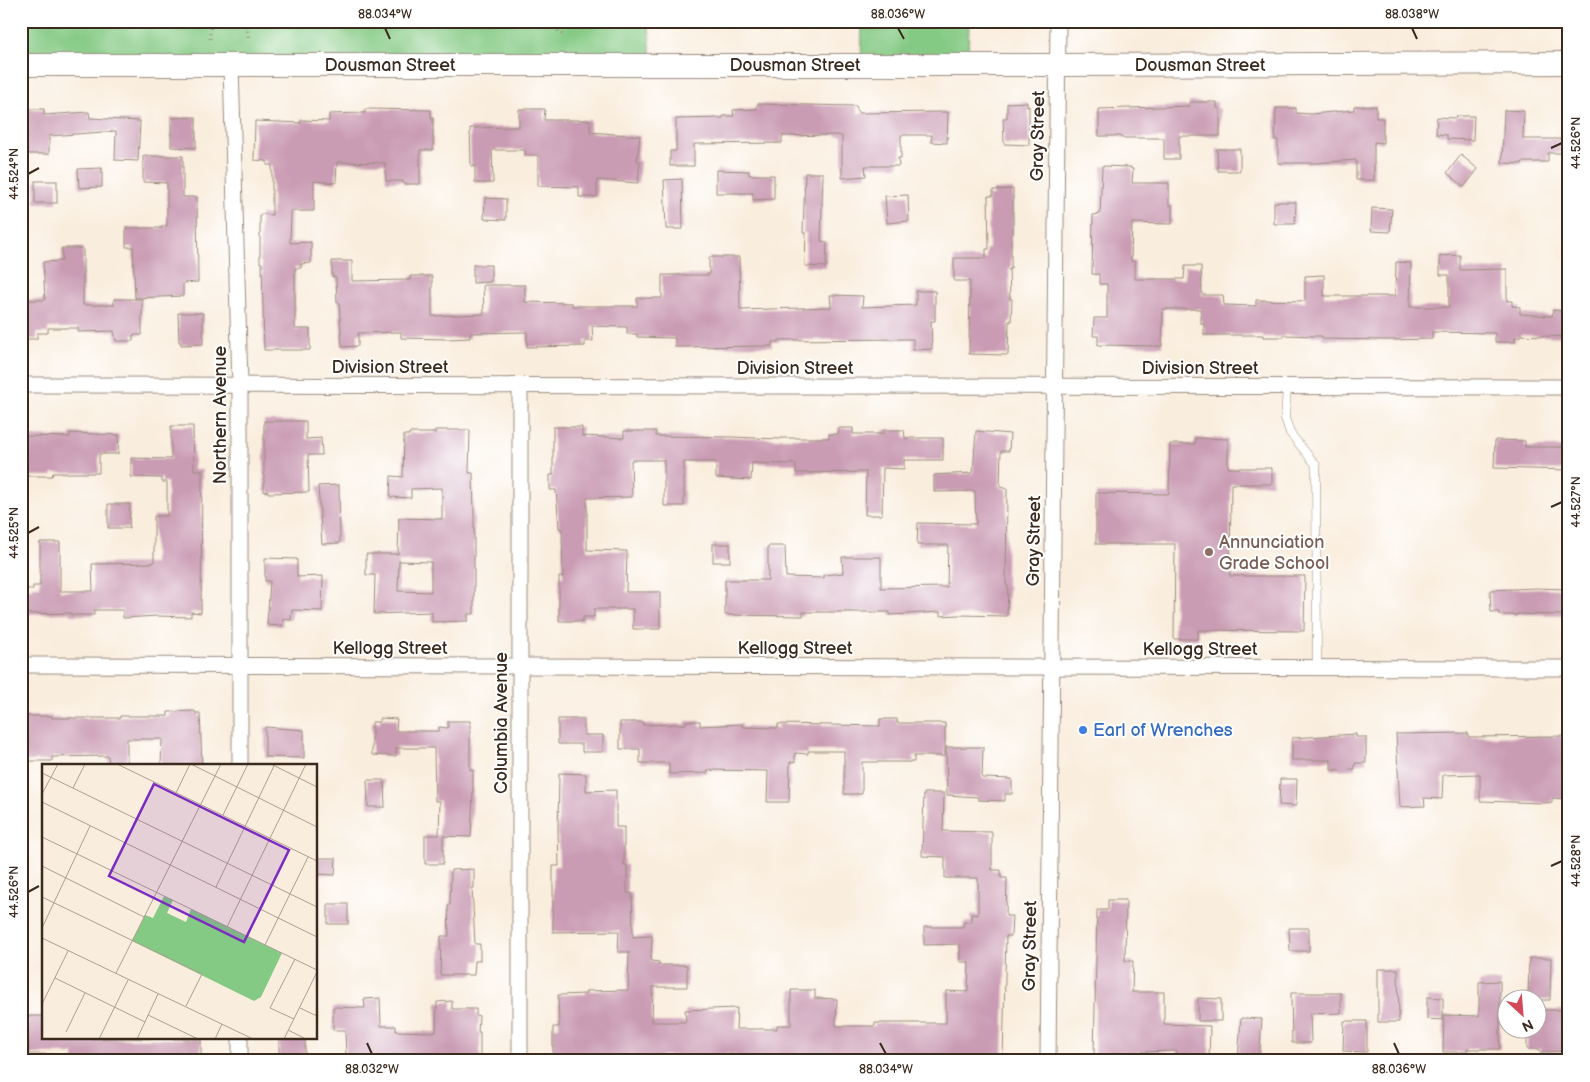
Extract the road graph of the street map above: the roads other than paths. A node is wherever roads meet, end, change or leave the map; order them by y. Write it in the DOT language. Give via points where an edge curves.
graph roads {
  1 [pos="1058,21"];
  2 [pos="1569,63"];
  3 [pos="21,65"];
  4 [pos="231,65"];
  5 [pos="1058,65"];
  6 [pos="21,385"];
  7 [pos="240,385"];
  8 [pos="520,386"];
  9 [pos="1055,387"];
  10 [pos="1287,387"];
  11 [pos="1569,387"];
  12 [pos="21,666"];
  13 [pos="240,666"];
  14 [pos="520,667"];
  15 [pos="1052,668"];
  16 [pos="1317,668"];
  17 [pos="1569,668"];
  18 [pos="240,764"];
  19 [pos="240,1040"];
  20 [pos="240,1061"];
  21 [pos="520,1061"];
  22 [pos="1048,1061"];
  1 -- 5 [label="street, Gray Street"];
  2 -- 5 [label="street, Dousman Street"];
  3 -- 4 [label="street, Dousman Street"];
  4 -- 5 [label="street, Dousman Street"];
  4 -- 7 [label="street, Northern Avenue"];
  5 -- 9 [label="street, Gray Street"];
  6 -- 7 [label="street, Division Street"];
  7 -- 8 [label="street, Division Street"];
  7 -- 13 [label="street, Northern Avenue"];
  8 -- 9 [label="street, Division Street"];
  8 -- 14 [label="street, Columbia Avenue"];
  9 -- 10 [label="street, Division Street"];
  9 -- 15 [label="street, Gray Street"];
  10 -- 11 [label="street, Division Street"];
  10 -- 16 [label="lane" via="1285,418 1290,433 1316,465"];
  12 -- 13 [label="street, Kellogg Street"];
  13 -- 14 [label="street, Kellogg Street"];
  13 -- 18 [label="street, Northern Avenue"];
  14 -- 15 [label="street, Kellogg Street"];
  14 -- 21 [label="street, Columbia Avenue"];
  15 -- 16 [label="street, Kellogg Street"];
  15 -- 22 [label="street, Gray Street"];
  16 -- 17 [label="street, Kellogg Street"];
  19 -- 20 [label="street"];
}
